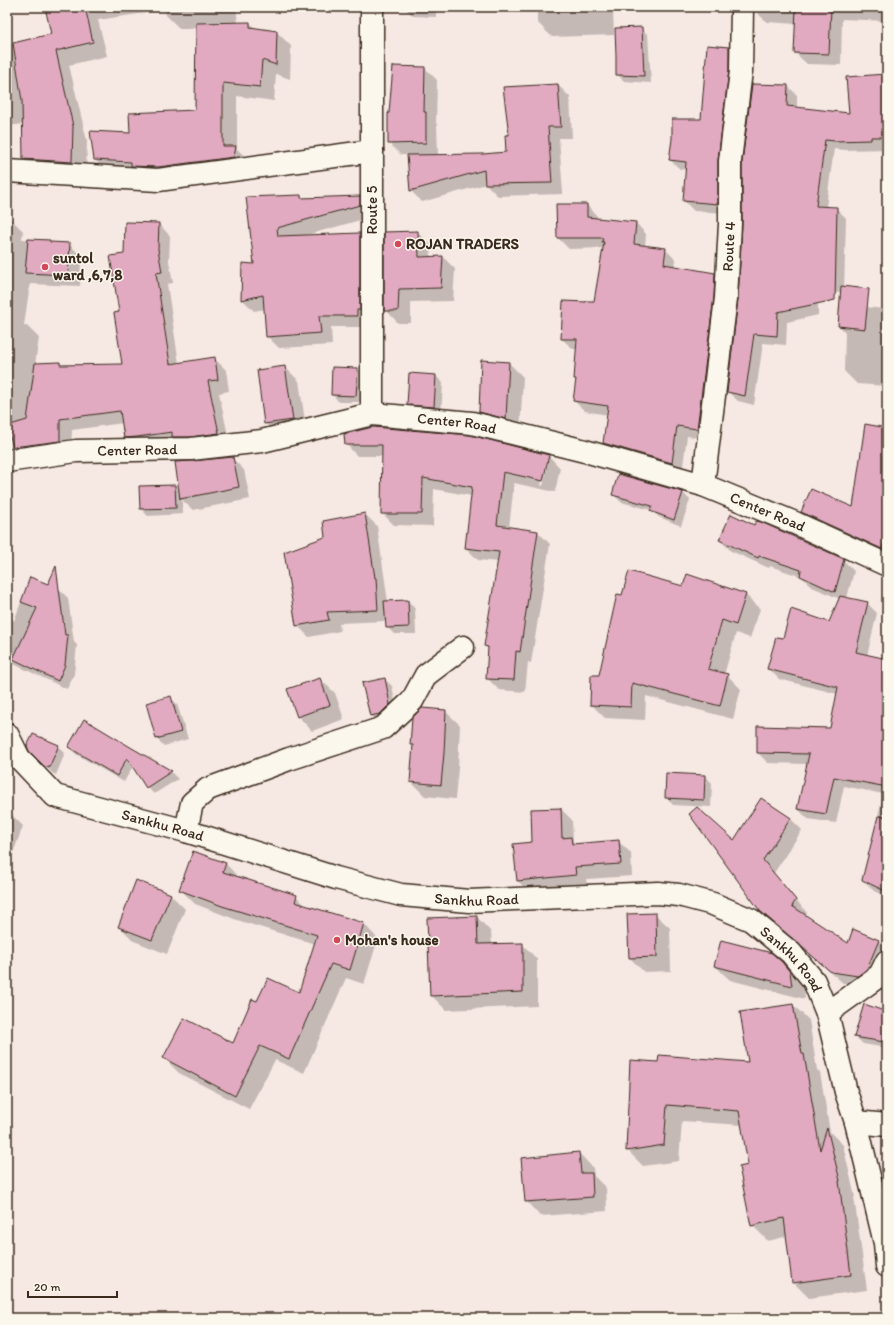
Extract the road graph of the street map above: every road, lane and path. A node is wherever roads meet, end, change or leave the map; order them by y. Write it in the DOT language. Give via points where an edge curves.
graph roads {
  1 [pos="372,7"];
  2 [pos="742,7"];
  3 [pos="372,151"];
  4 [pos="7,171"];
  5 [pos="372,414"];
  6 [pos="7,460"];
  7 [pos="703,485"];
  8 [pos="887,565"];
  9 [pos="463,647"];
  10 [pos="7,734"];
  11 [pos="186,831"];
  12 [pos="887,961"];
  13 [pos="827,1013"];
  14 [pos="856,1122"];
  15 [pos="887,1125"];
  16 [pos="887,1266"];
  1 -- 3 [label="street, Route 5"];
  2 -- 7 [label="street, Route 4" via="741,70 730,161 726,298"];
  3 -- 4 [label="street" via="158,180"];
  3 -- 5 [label="street, Route 5"];
  5 -- 6 [label="street, Center Road" via="262,441 192,449 76,451"];
  5 -- 7 [label="street, Center Road" via="472,423 585,451"];
  7 -- 8 [label="street, Center Road"];
  9 -- 11 [label="street" via="426,675 412,702 383,728 289,758 208,789 192,803"];
  10 -- 11 [label="street, Sankhu Road" via="20,758 55,796"];
  11 -- 13 [label="street, Sankhu Road" via="336,878 401,895 469,902 658,893 679,895 713,904 751,920 791,953 814,981"];
  12 -- 13 [label="street" via="880,975"];
  13 -- 14 [label="street, Sankhu Road"];
  14 -- 15 [label="street"];
  14 -- 16 [label="street, Sankhu Road" via="885,1243"];
}
